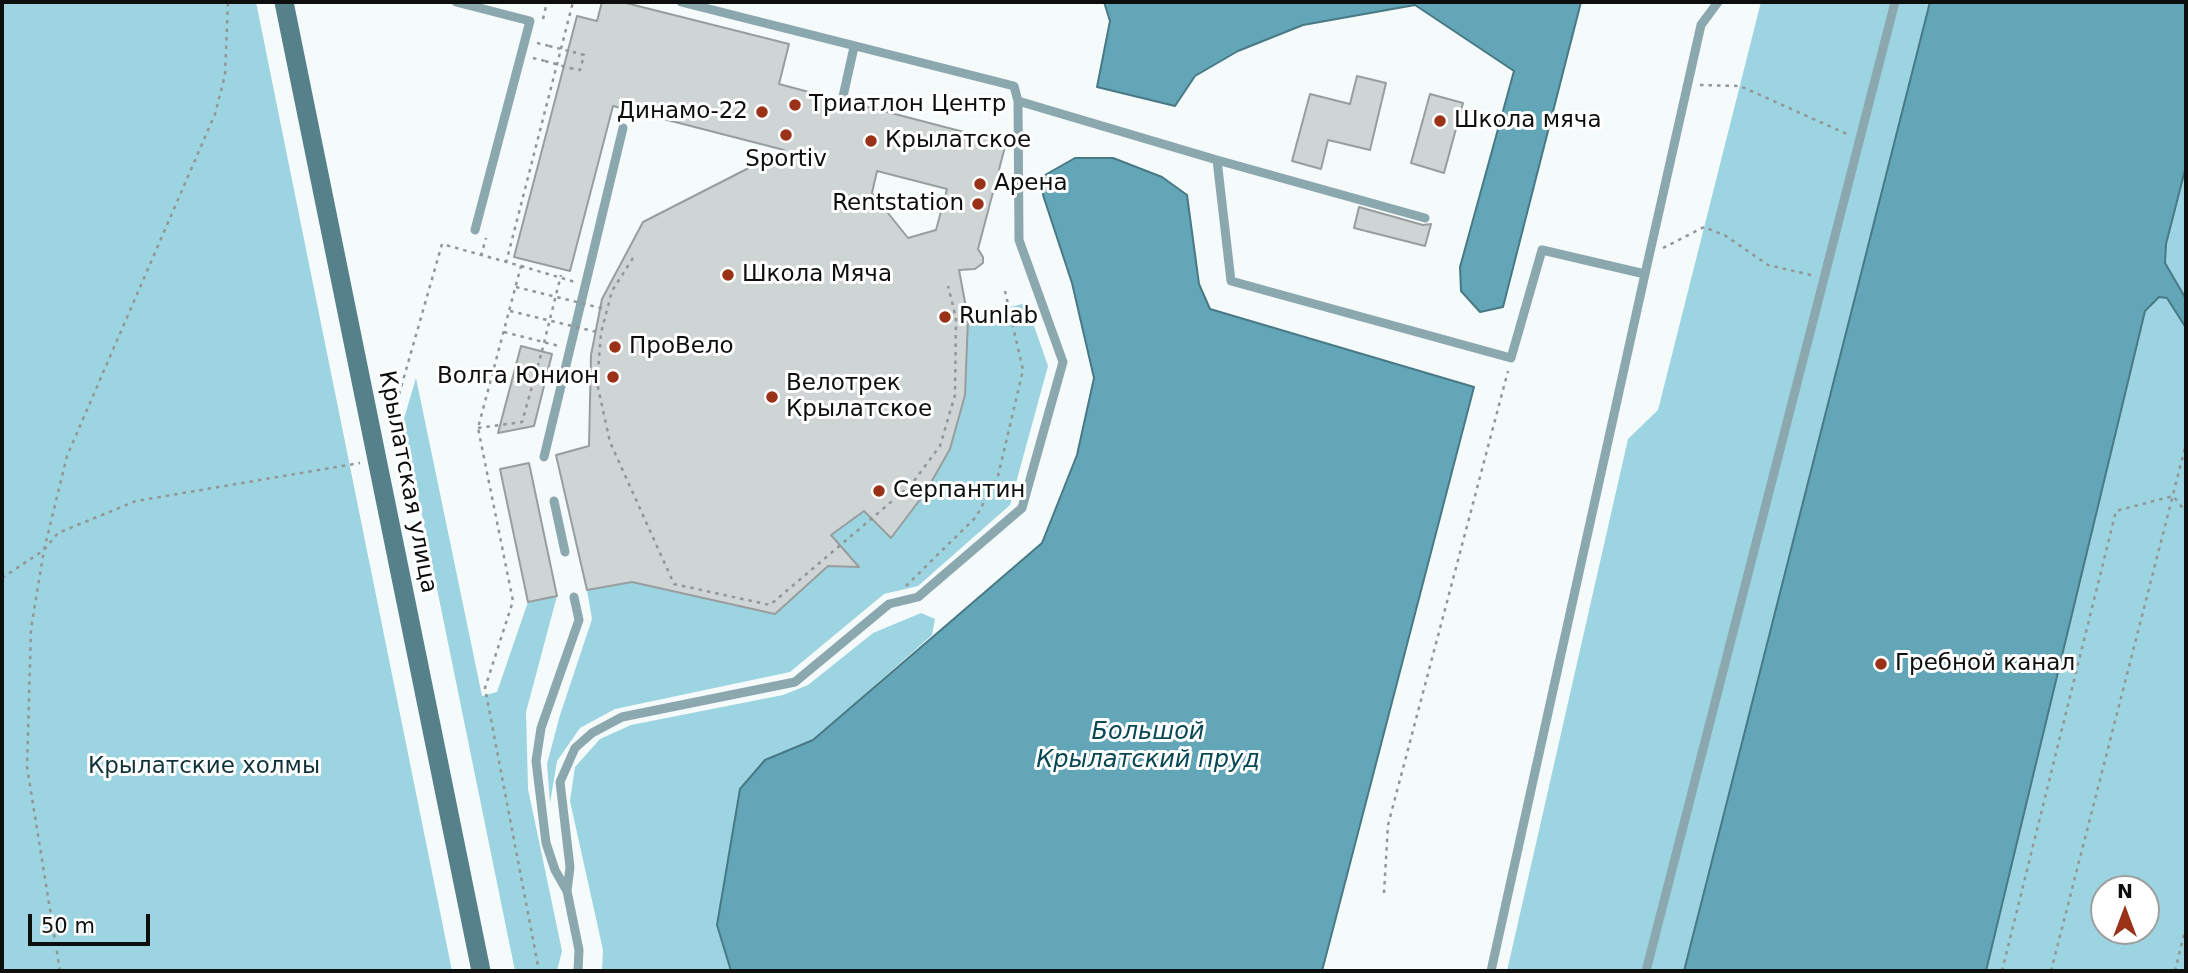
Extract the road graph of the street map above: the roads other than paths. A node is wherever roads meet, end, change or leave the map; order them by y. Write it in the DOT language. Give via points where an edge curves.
graph roads {
  1 [pos="284,2"];
  2 [pos="456,2"];
  3 [pos="681,2"];
  4 [pos="1718,2"];
  5 [pos="1895,2"];
  6 [pos="854,47"];
  7 [pos="842,100"];
  8 [pos="1018,101"];
  9 [pos="623,128"];
  10 [pos="1217,160"];
  11 [pos="1425,218"];
  12 [pos="475,230"];
  13 [pos="1645,274"];
  14 [pos="544,457"];
  15 [pos="554,501"];
  16 [pos="565,552"];
  17 [pos="574,597"];
  18 [pos="567,891"];
  19 [pos="481,971"];
  20 [pos="578,971"];
  21 [pos="1491,971"];
  22 [pos="1646,971"];
  1 -- 19 [label="main road, Крылатская улица"];
  2 -- 12 [label="lane" via="530,21"];
  3 -- 6 [label="lane"];
  4 -- 13 [label="lane" via="1701,25"];
  5 -- 22 [label="lane"];
  6 -- 7 [label="lane"];
  6 -- 8 [label="lane" via="1014,86"];
  8 -- 10 [label="lane"];
  8 -- 18 [label="lane" via="1019,240 1063,362 1022,508 918,597 889,604 795,682 622,717 592,733 576,748 560,782 570,867"];
  9 -- 14 [label="lane"];
  10 -- 11 [label="lane"];
  10 -- 13 [label="lane" via="1231,281 1511,358 1542,250"];
  13 -- 21 [label="lane"];
  15 -- 16 [label="lane"];
  17 -- 18 [label="lane" via="579,620 541,728 536,761 546,843"];
  18 -- 20 [label="lane" via="579,950"];
}
